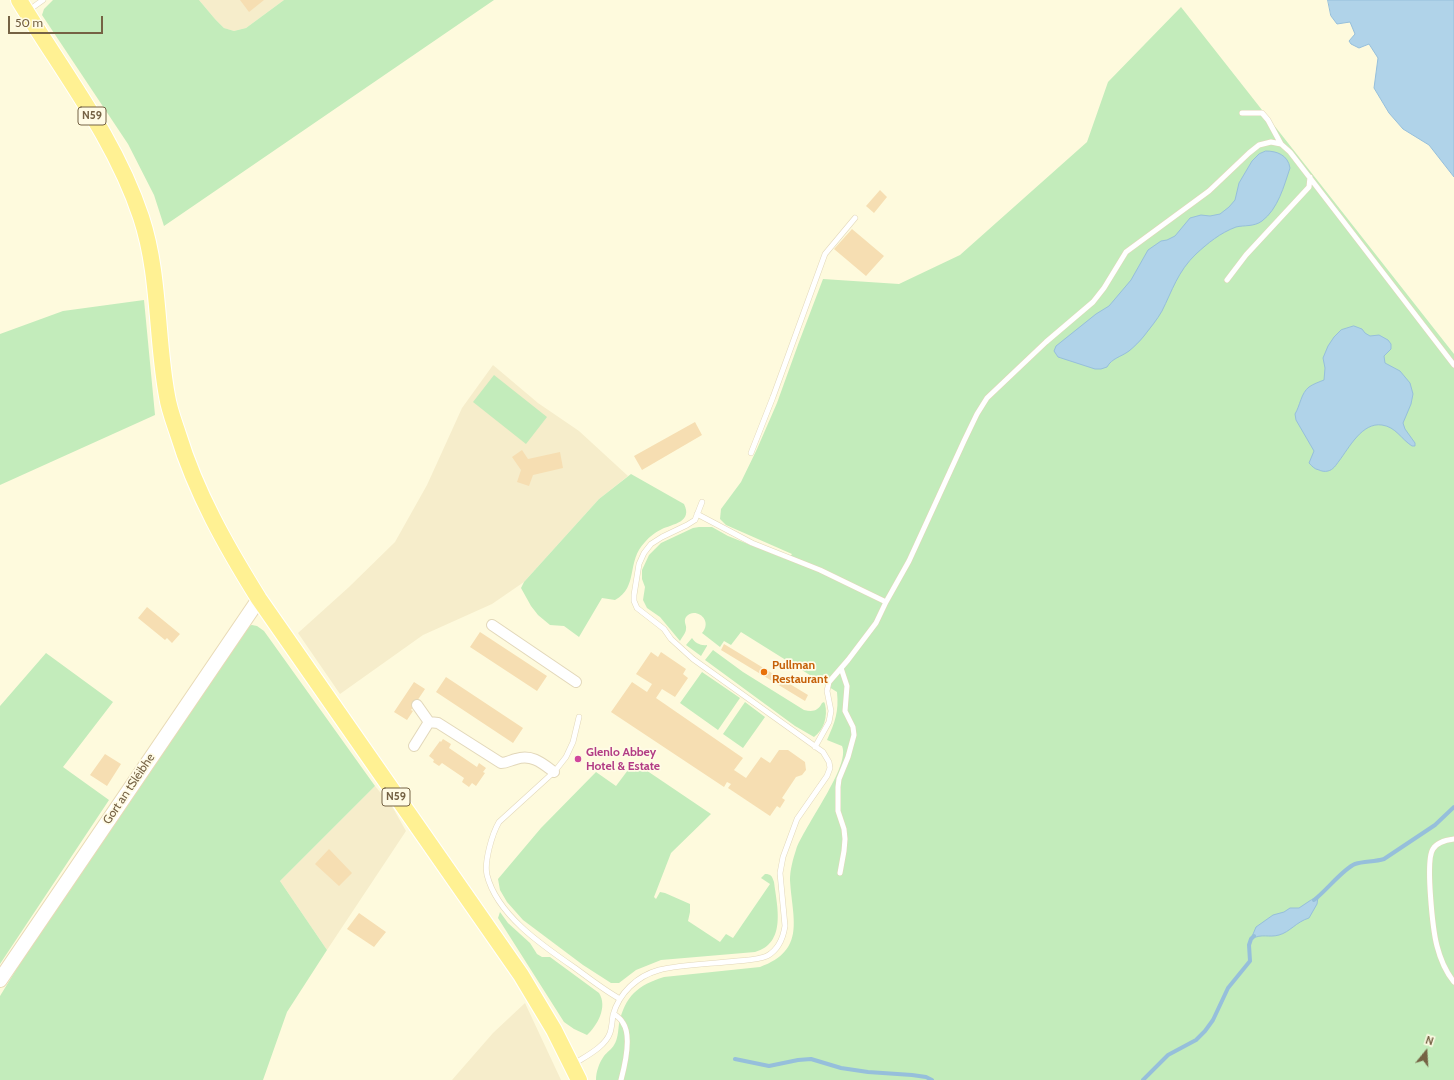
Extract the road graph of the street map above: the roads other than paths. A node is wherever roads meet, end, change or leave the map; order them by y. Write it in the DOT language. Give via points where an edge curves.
graph roads {
  1 [pos="43,0"];
  2 [pos="23,6"];
  3 [pos="1242,113"];
  4 [pos="1281,144"];
  5 [pos="1310,177"];
  6 [pos="855,218"];
  7 [pos="1227,280"];
  8 [pos="1454,365"];
  9 [pos="751,453"];
  10 [pos="702,502"];
  11 [pos="697,514"];
  12 [pos="259,598"];
  13 [pos="886,602"];
  14 [pos="492,625"];
  15 [pos="841,668"];
  16 [pos="576,682"];
  17 [pos="417,705"];
  18 [pos="579,717"];
  19 [pos="429,722"];
  20 [pos="414,746"];
  21 [pos="815,747"];
  22 [pos="554,772"];
  23 [pos="1454,840"];
  24 [pos="840,873"];
  25 [pos="0,980"];
  26 [pos="1454,982"];
  27 [pos="620,1000"];
  28 [pos="614,1014"];
  29 [pos="575,1073"];
  30 [pos="621,1080"];
  1 -- 2 [label="lane"];
  2 -- 12 [label="main road, N59" via="93,119 120,166 133,195 142,218 149,250 163,372 171,414 205,504"];
  3 -- 4 [label="lane" via="1262,113"];
  4 -- 5 [label="lane"];
  4 -- 13 [label="lane" via="1271,142 1259,145 1209,191 1126,252 1093,302 987,398 967,434 909,562"];
  5 -- 7 [label="lane" via="1308,188 1246,254"];
  5 -- 8 [label="lane"];
  6 -- 9 [label="lane" via="825,254"];
  10 -- 11 [label="lane"];
  11 -- 13 [label="lane" via="752,543 820,570"];
  11 -- 21 [label="lane" via="695,520 662,536 644,553 639,564 634,595 637,608 693,659"];
  12 -- 25 [label="street, Gort an tSléibhe"];
  12 -- 29 [label="main road, N59" via="521,975 554,1030"];
  13 -- 15 [label="lane" via="876,623"];
  14 -- 16 [label="street"];
  15 -- 21 [label="lane" via="829,682 829,722"];
  15 -- 24 [label="lane" via="847,686 845,711 854,735 838,787 838,811 845,839"];
  17 -- 19 [label="street"];
  18 -- 22 [label="lane" via="573,742 566,757"];
  19 -- 20 [label="street"];
  19 -- 22 [label="street" via="438,723 501,763 528,757 538,760"];
  21 -- 27 [label="lane" via="823,752 830,768 797,819 783,857 780,873 785,926 781,942 766,956 751,960 670,968 646,975 632,984"];
  22 -- 27 [label="lane" via="499,822 491,840 487,874 494,892 510,915 546,948"];
  23 -- 26 [label="lane" via="1437,844 1430,855 1430,867 1437,947"];
  27 -- 28 [label="lane"];
  28 -- 29 [label="lane" via="610,1033 603,1044"];
  28 -- 30 [label="lane" via="624,1023 627,1034"];
}
